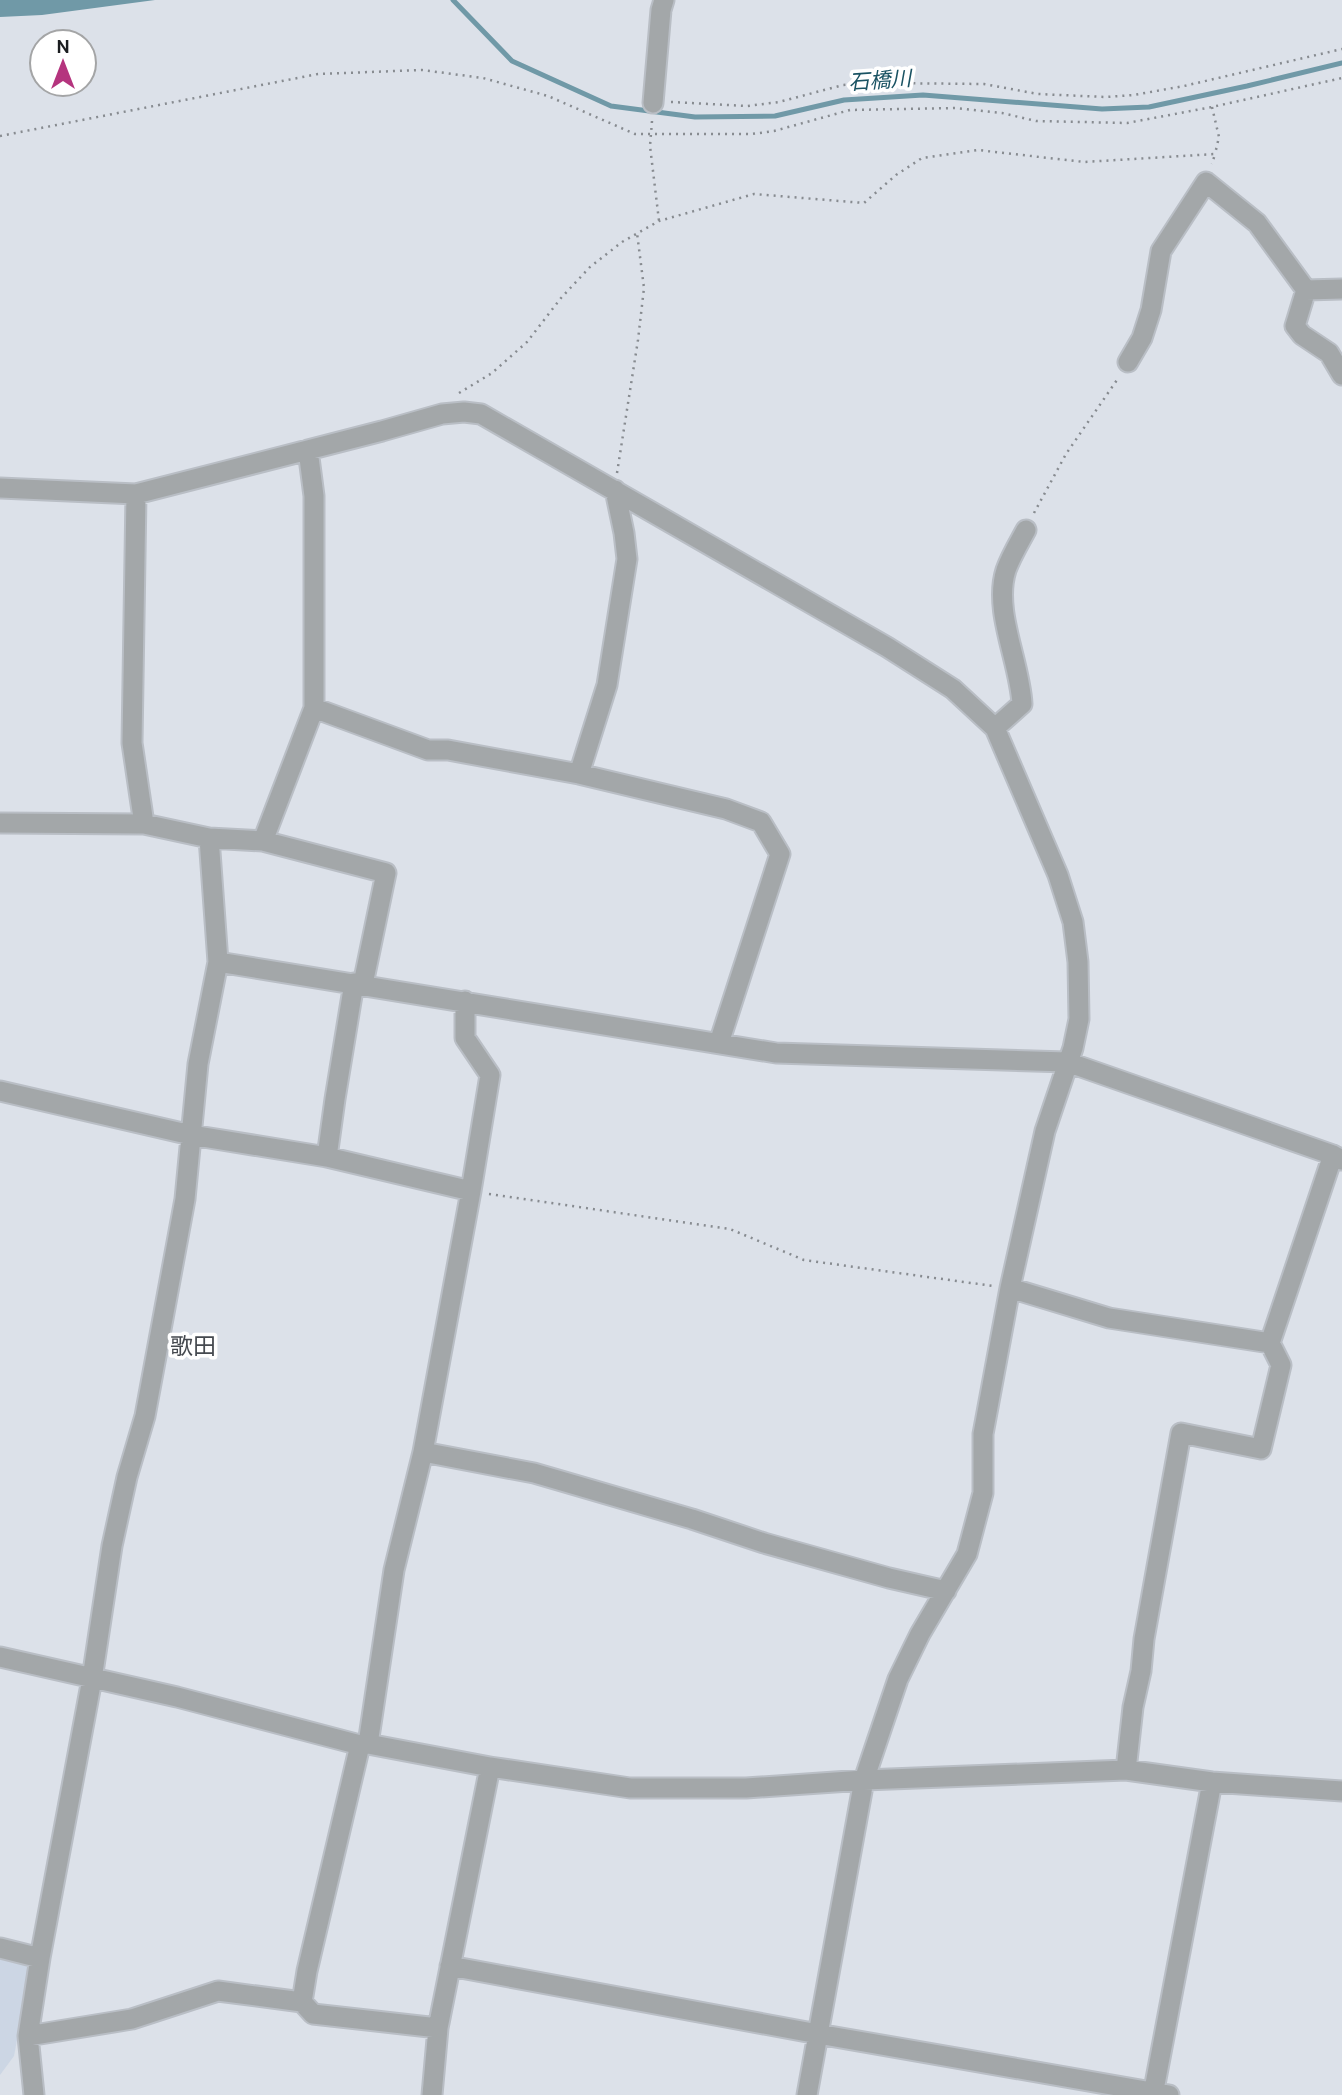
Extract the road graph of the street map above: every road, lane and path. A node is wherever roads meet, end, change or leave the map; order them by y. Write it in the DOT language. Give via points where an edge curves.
graph roads {
  1 [pos="664,0"];
  2 [pos="1342,49"];
  3 [pos="654,101"];
  4 [pos="1212,107"];
  5 [pos="651,128"];
  6 [pos="1216,154"];
  7 [pos="1206,182"];
  8 [pos="659,221"];
  9 [pos="637,233"];
  10 [pos="1342,289"];
  11 [pos="1306,290"];
  12 [pos="1128,362"];
  13 [pos="1342,375"];
  14 [pos="442,414"];
  15 [pos="308,450"];
  16 [pos="0,488"];
  17 [pos="615,490"];
  18 [pos="136,494"];
  19 [pos="1026,530"];
  20 [pos="314,708"];
  21 [pos="995,728"];
  22 [pos="579,774"];
  23 [pos="0,823"];
  24 [pos="144,824"];
  25 [pos="209,838"];
  26 [pos="263,841"];
  27 [pos="218,962"];
  28 [pos="359,984"];
  29 [pos="465,1001"];
  30 [pos="719,1043"];
  31 [pos="1068,1062"];
  32 [pos="0,1091"];
  33 [pos="191,1135"];
  34 [pos="327,1157"];
  35 [pos="1337,1158"];
  36 [pos="471,1192"];
  37 [pos="1010,1288"];
  38 [pos="1270,1343"];
  39 [pos="423,1452"];
  40 [pos="946,1591"];
  41 [pos="0,1657"];
  42 [pos="92,1679"];
  43 [pos="364,1744"];
  44 [pos="490,1767"];
  45 [pos="1126,1770"];
  46 [pos="864,1780"];
  47 [pos="1212,1782"];
  48 [pos="1342,1791"];
  49 [pos="0,1948"];
  50 [pos="40,1958"];
  51 [pos="450,1966"];
  52 [pos="302,2002"];
  53 [pos="438,2028"];
  54 [pos="818,2034"];
  55 [pos="28,2036"];
  56 [pos="1159,2094"];
  57 [pos="34,2095"];
  58 [pos="432,2095"];
  59 [pos="807,2095"];
  1 -- 3 [label="street"];
  2 -- 3 [label="path" via="1134,96 881,83 843,85 747,106"];
  4 -- 6 [label="path" via="1219,137"];
  5 -- 8 [label="path"];
  6 -- 7 [label="path"];
  6 -- 8 [label="path" via="1084,162 978,150 922,158 864,203 754,194"];
  7 -- 11 [label="street" via="1257,223"];
  7 -- 12 [label="street" via="1161,251 1151,310"];
  8 -- 9 [label="path"];
  9 -- 14 [label="path" via="590,267 527,342 492,373 452,398"];
  9 -- 17 [label="path" via="644,288"];
  10 -- 11 [label="street"];
  11 -- 13 [label="street" via="1294,326 1329,353"];
  12 -- 19 [label="path" via="1054,474"];
  14 -- 15 [label="street"];
  14 -- 17 [label="street" via="481,414"];
  15 -- 18 [label="street"];
  15 -- 20 [label="street" via="314,496"];
  16 -- 18 [label="street"];
  17 -- 21 [label="street" via="887,647 953,689"];
  17 -- 22 [label="street" via="627,559 607,685"];
  18 -- 24 [label="street" via="132,743"];
  19 -- 21 [label="street" via="1006,570 1002,598 1022,704"];
  20 -- 22 [label="street" via="428,750"];
  20 -- 26 [label="street"];
  21 -- 31 [label="street" via="1058,875 1073,922 1079,1019"];
  22 -- 30 [label="street" via="726,809 761,822 780,854"];
  23 -- 24 [label="street"];
  24 -- 25 [label="street"];
  25 -- 26 [label="street"];
  25 -- 27 [label="street"];
  26 -- 28 [label="street" via="386,873"];
  27 -- 28 [label="street"];
  27 -- 33 [label="street" via="198,1064"];
  28 -- 29 [label="street"];
  28 -- 34 [label="street"];
  29 -- 30 [label="street"];
  29 -- 36 [label="street" via="465,1038 491,1075"];
  30 -- 31 [label="street" via="776,1053"];
  31 -- 35 [label="street"];
  31 -- 37 [label="street" via="1045,1131"];
  32 -- 33 [label="street"];
  33 -- 34 [label="street"];
  33 -- 42 [label="street" via="165,1311 145,1416 112,1546"];
  34 -- 36 [label="street"];
  35 -- 38 [label="street"];
  36 -- 37 [label="path" via="730,1229 804,1260"];
  36 -- 39 [label="street"];
  37 -- 38 [label="street" via="1109,1318"];
  37 -- 40 [label="street" via="983,1434 983,1493 967,1554"];
  38 -- 45 [label="street" via="1280,1365 1261,1449 1181,1433"];
  39 -- 40 [label="street" via="534,1473 764,1543"];
  39 -- 43 [label="street" via="394,1570"];
  40 -- 46 [label="street" via="898,1679"];
  41 -- 42 [label="street"];
  42 -- 43 [label="street"];
  42 -- 50 [label="street"];
  43 -- 44 [label="street"];
  43 -- 52 [label="street"];
  44 -- 46 [label="street" via="631,1788"];
  44 -- 51 [label="street"];
  45 -- 46 [label="street"];
  45 -- 47 [label="street"];
  46 -- 54 [label="street"];
  47 -- 48 [label="street"];
  47 -- 56 [label="street"];
  49 -- 50 [label="street"];
  50 -- 55 [label="street"];
  51 -- 53 [label="street"];
  51 -- 54 [label="street"];
  52 -- 53 [label="street" via="313,2014"];
  52 -- 55 [label="street" via="218,1992 132,2018"];
  53 -- 58 [label="street"];
  54 -- 56 [label="street"];
  54 -- 59 [label="street"];
  55 -- 57 [label="street"];
}
